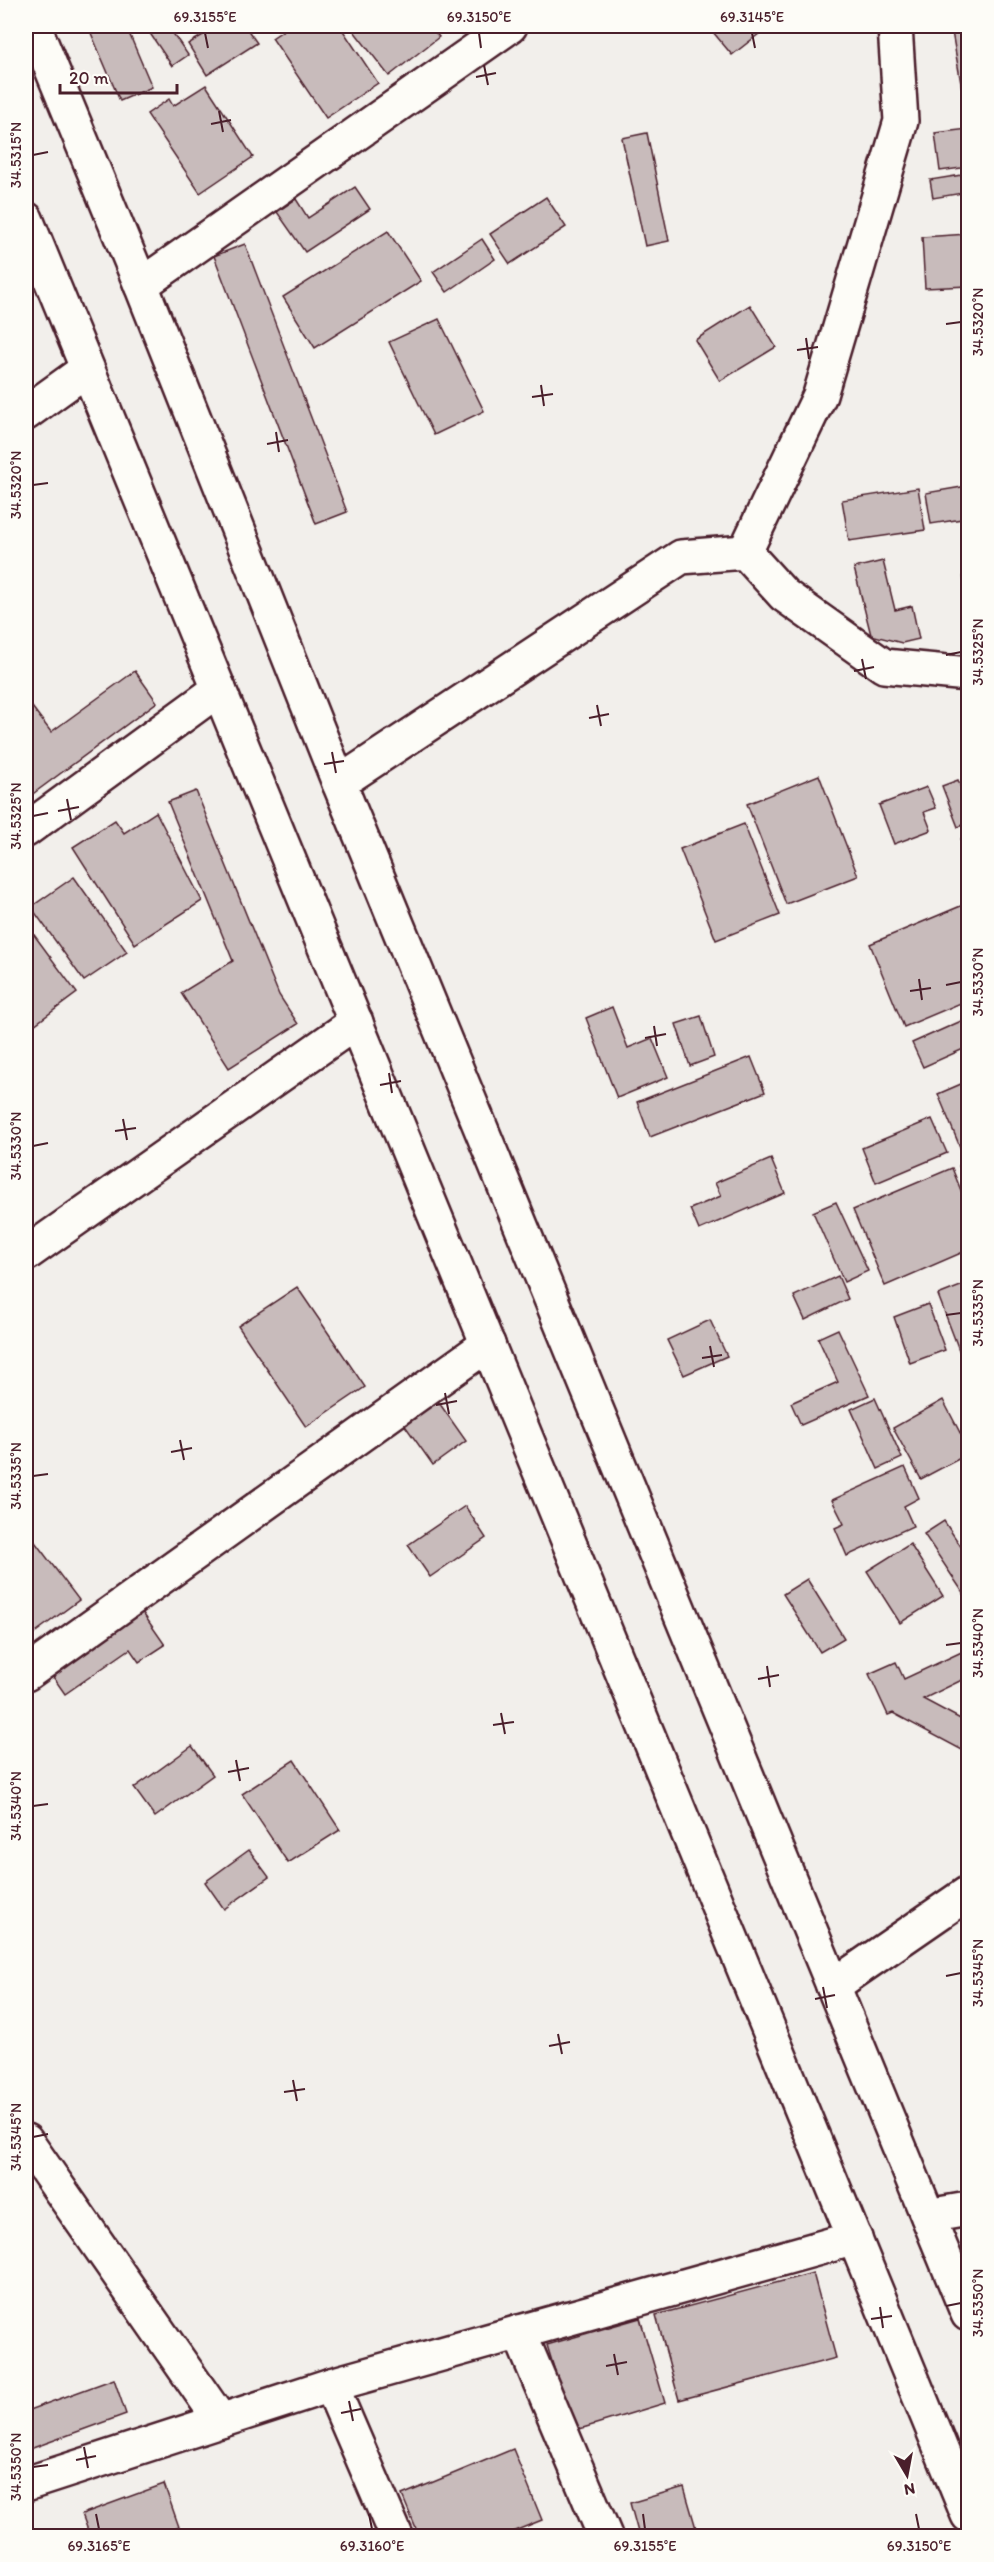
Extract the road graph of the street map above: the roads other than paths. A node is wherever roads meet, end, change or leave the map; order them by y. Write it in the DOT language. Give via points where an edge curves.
graph roads {
  1 [pos="34,26"];
  2 [pos="510,26"];
  3 [pos="895,26"];
  4 [pos="26,219"];
  5 [pos="141,285"];
  6 [pos="87,369"];
  7 [pos="26,413"];
  8 [pos="745,552"];
  9 [pos="969,674"];
  10 [pos="219,689"];
  11 [pos="339,783"];
  12 [pos="26,830"];
  13 [pos="356,1022"];
  14 [pos="26,1254"];
  15 [pos="488,1344"];
  16 [pos="26,1674"];
  17 [pos="969,1893"];
  18 [pos="833,1986"];
  19 [pos="26,2141"];
  20 [pos="969,2209"];
  21 [pos="928,2216"];
  22 [pos="855,2238"];
  23 [pos="969,2314"];
  24 [pos="519,2332"];
  25 [pos="331,2385"];
  26 [pos="221,2421"];
  27 [pos="26,2484"];
  28 [pos="969,2515"];
  29 [pos="396,2536"];
  30 [pos="605,2536"];
  1 -- 5 [label="street"];
  2 -- 5 [label="street"];
  3 -- 8 [label="street" via="902,121 820,395"];
  4 -- 6 [label="street"];
  5 -- 11 [label="street"];
  6 -- 7 [label="street"];
  6 -- 10 [label="street"];
  8 -- 9 [label="street" via="784,595 884,666"];
  8 -- 11 [label="street" via="681,557"];
  10 -- 12 [label="street"];
  10 -- 13 [label="street"];
  11 -- 18 [label="street"];
  13 -- 14 [label="street"];
  13 -- 15 [label="street"];
  15 -- 16 [label="street"];
  15 -- 22 [label="street"];
  17 -- 18 [label="street"];
  18 -- 21 [label="street"];
  19 -- 26 [label="street"];
  20 -- 21 [label="street"];
  21 -- 23 [label="street"];
  22 -- 24 [label="street"];
  22 -- 28 [label="street"];
  24 -- 25 [label="street"];
  24 -- 30 [label="street"];
  25 -- 26 [label="street"];
  25 -- 29 [label="street"];
  26 -- 27 [label="street"];
}
